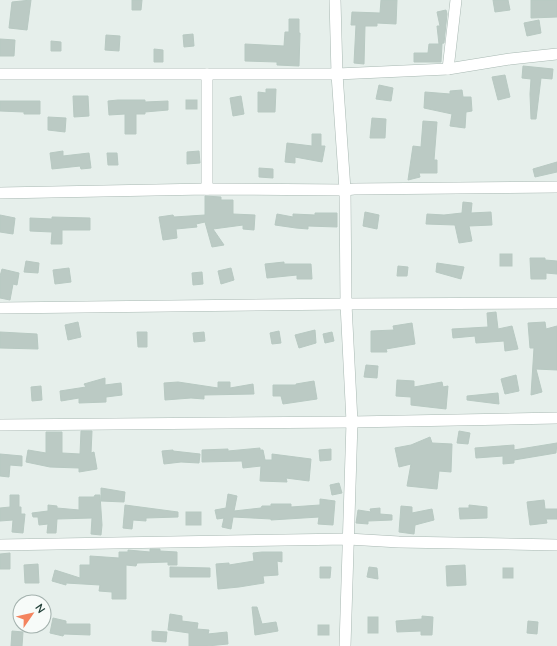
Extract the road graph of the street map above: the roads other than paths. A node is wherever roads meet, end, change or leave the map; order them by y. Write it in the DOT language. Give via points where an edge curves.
graph roads {
  1 [pos="335,0"];
  2 [pos="456,0"];
  3 [pos="557,54"];
  4 [pos="448,69"];
  5 [pos="0,74"];
  6 [pos="207,74"];
  7 [pos="337,74"];
  8 [pos="557,187"];
  9 [pos="206,189"];
  10 [pos="346,190"];
  11 [pos="0,193"];
  12 [pos="557,303"];
  13 [pos="346,304"];
  14 [pos="0,308"];
  15 [pos="557,418"];
  16 [pos="352,422"];
  17 [pos="0,425"];
  18 [pos="348,539"];
  19 [pos="0,545"];
  20 [pos="557,545"];
  21 [pos="345,646"];
  1 -- 7 [label="street"];
  2 -- 4 [label="street"];
  3 -- 4 [label="street"];
  4 -- 7 [label="street"];
  5 -- 6 [label="street"];
  6 -- 7 [label="street"];
  6 -- 9 [label="street"];
  7 -- 10 [label="street"];
  8 -- 10 [label="street"];
  9 -- 10 [label="street"];
  9 -- 11 [label="street"];
  10 -- 13 [label="street"];
  12 -- 13 [label="street"];
  13 -- 14 [label="street"];
  13 -- 16 [label="street"];
  15 -- 16 [label="street"];
  16 -- 17 [label="street"];
  16 -- 18 [label="street"];
  18 -- 19 [label="street"];
  18 -- 20 [label="street"];
  18 -- 21 [label="street"];
}
